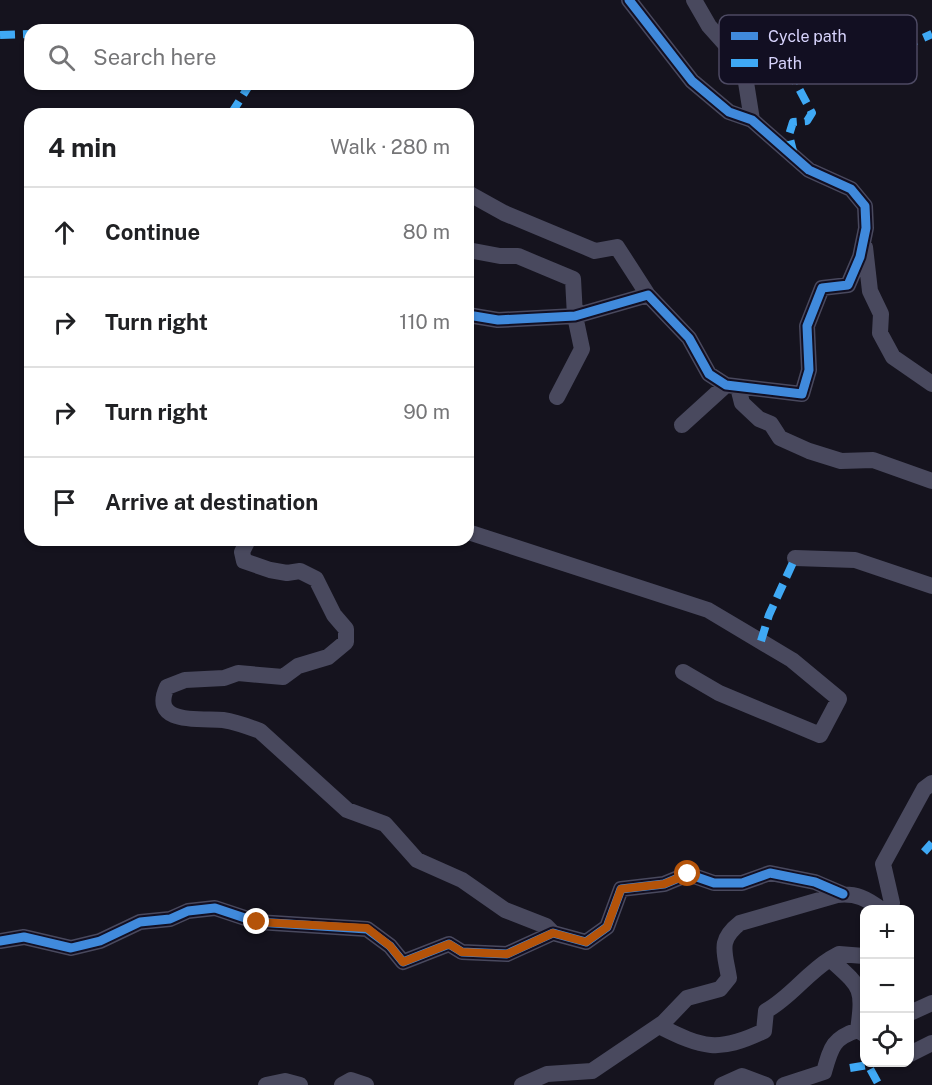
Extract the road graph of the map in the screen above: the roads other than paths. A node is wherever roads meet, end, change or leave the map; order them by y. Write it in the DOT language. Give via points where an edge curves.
graph roads {
  1 [pos="629,0"];
  2 [pos="694,0"];
  3 [pos="719,36"];
  4 [pos="746,84"];
  5 [pos="752,120"];
  6 [pos="474,197"];
  7 [pos="864,238"];
  8 [pos="474,251"];
  9 [pos="648,295"];
  10 [pos="474,316"];
  11 [pos="575,316"];
  12 [pos="932,384"];
  13 [pos="732,386"];
  14 [pos="557,397"];
  15 [pos="682,425"];
  16 [pos="932,481"];
  17 [pos="474,534"];
  18 [pos="245,546"];
  19 [pos="795,558"];
  20 [pos="932,586"];
  21 [pos="683,672"];
  22 [pos="932,783"];
  23 [pos="843,894"];
  24 [pos="877,905"];
  25 [pos="889,905"];
  26 [pos="553,933"];
  27 [pos="0,941"];
  28 [pos="860,956"];
  29 [pos="830,959"];
  30 [pos="932,1003"];
  31 [pos="914,1011"];
  32 [pos="862,1013"];
  33 [pos="659,1026"];
  34 [pos="860,1032"];
  35 [pos="932,1043"];
  36 [pos="914,1052"];
  37 [pos="266,1085"];
  38 [pos="300,1085"];
  39 [pos="342,1085"];
  40 [pos="366,1085"];
  41 [pos="522,1085"];
  42 [pos="722,1085"];
  43 [pos="766,1085"];
  44 [pos="784,1085"];
  1 -- 5 [label="street" via="692,81 729,112"];
  2 -- 3 [label="street"];
  4 -- 5 [label="street"];
  5 -- 7 [label="street" via="809,170 850,189 865,206"];
  6 -- 9 [label="street" via="595,251 618,247"];
  7 -- 12 [label="street" via="870,291 881,314 880,333 893,357"];
  7 -- 13 [label="street" via="848,285 822,288 807,326 809,370 802,394"];
  8 -- 11 [label="street" via="518,256 573,279"];
  9 -- 11 [label="street"];
  9 -- 13 [label="street" via="689,338 709,374"];
  10 -- 11 [label="street" via="498,320"];
  11 -- 14 [label="street" via="582,349"];
  13 -- 15 [label="street"];
  13 -- 16 [label="street" via="742,403 771,424 780,438 841,461 873,460"];
  17 -- 21 [label="street" via="708,610 792,660 839,699 820,735 719,693"];
  18 -- 26 [label="street" via="244,561 270,570 300,571 316,579 333,615 346,629 346,642 328,657 298,666 283,677 238,673 224,678 185,680 167,687 167,708 176,717 191,721 220,720 260,731 347,810 385,824 417,860 462,880 505,910 546,926"];
  19 -- 20 [label="street" via="855,560"];
  22 -- 25 [label="street" via="924,789 883,864 892,903"];
  23 -- 24 [label="street" via="853,893"];
  23 -- 26 [label="street" via="815,882 770,873 742,883 714,883 688,874 664,884 621,889 607,927 586,942"];
  23 -- 33 [label="street" via="740,923 728,932 723,943 729,978 720,989 687,998"];
  26 -- 27 [label="street" via="507,954 462,952 449,944 403,962 367,928 257,922 215,908 140,922 100,941 70,948 24,937"];
  28 -- 29 [label="street" via="839,954"];
  29 -- 32 [label="street" via="857,984"];
  29 -- 33 [label="street" via="783,1002 766,1011 764,1031 744,1041 720,1046 694,1043"];
  30 -- 31 [label="street"];
  33 -- 41 [label="street" via="592,1071 547,1074"];
  34 -- 44 [label="street" via="840,1036 830,1051 824,1072"];
  35 -- 36 [label="street"];
  37 -- 38 [label="street" via="285,1081"];
  39 -- 40 [label="street" via="351,1080"];
  42 -- 43 [label="street" via="742,1076"];
}
